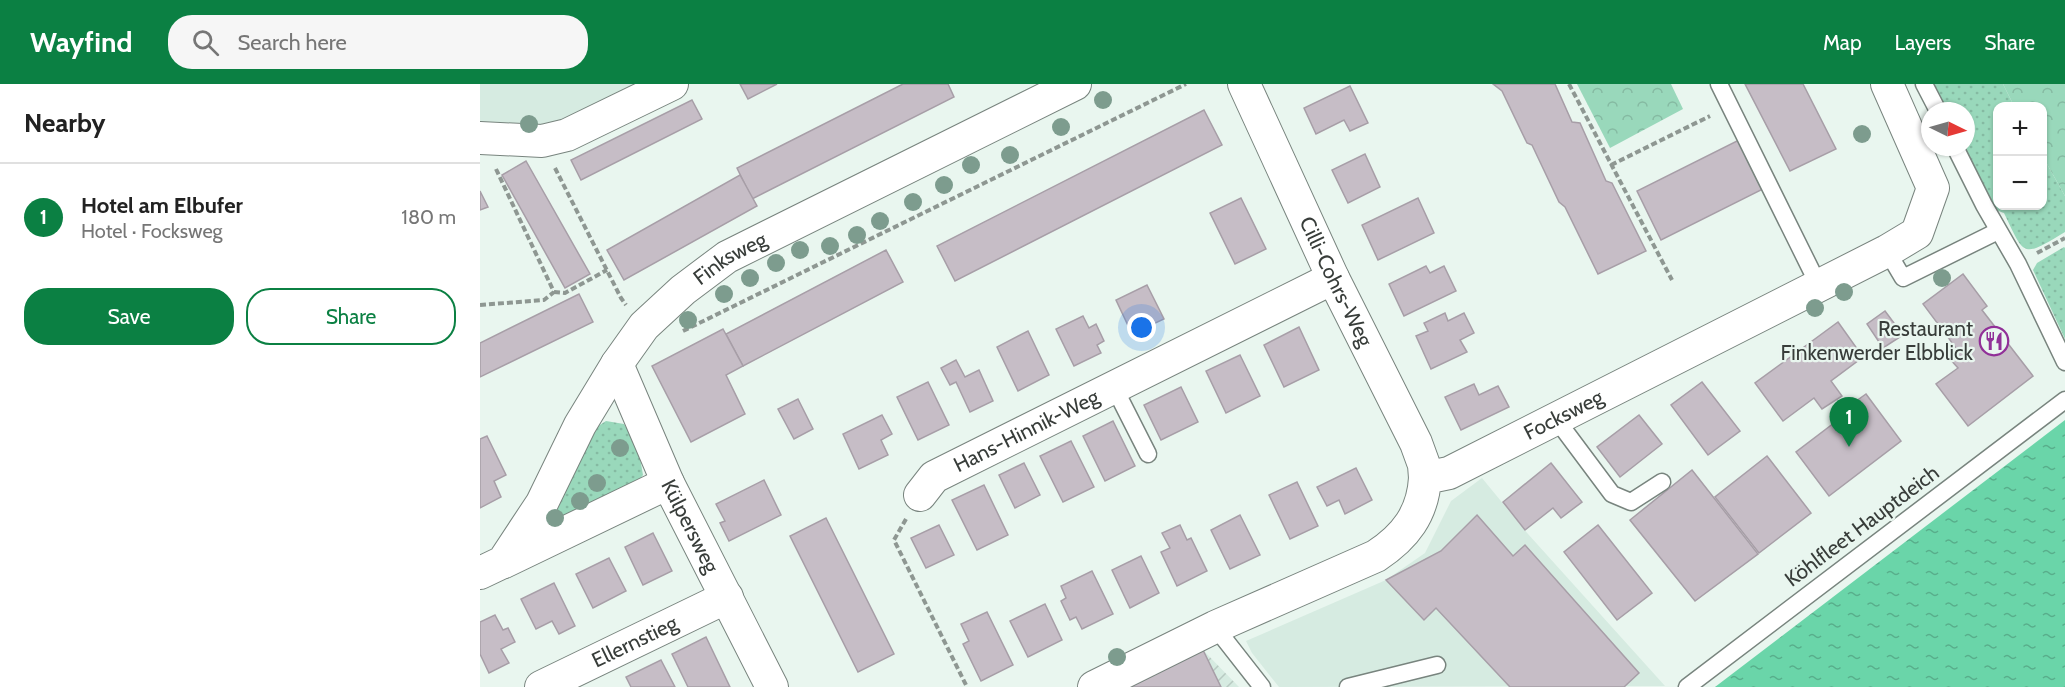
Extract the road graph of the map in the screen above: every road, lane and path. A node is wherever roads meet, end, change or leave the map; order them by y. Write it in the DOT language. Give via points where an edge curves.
graph roads {
  1 [pos="672,84"];
  2 [pos="1075,84"];
  3 [pos="1186,84"];
  4 [pos="1244,84"];
  5 [pos="1569,84"];
  6 [pos="1719,84"];
  7 [pos="1887,84"];
  8 [pos="1924,84"];
  9 [pos="1933,102"];
  10 [pos="1730,106"];
  11 [pos="481,138"];
  12 [pos="542,141"];
  13 [pos="1960,156"];
  14 [pos="1611,165"];
  15 [pos="1998,231"];
  16 [pos="2065,238"];
  17 [pos="1887,251"];
  18 [pos="2018,264"];
  19 [pos="607,270"];
  20 [pos="1333,278"];
  21 [pos="1672,280"];
  22 [pos="1819,286"];
  23 [pos="554,292"];
  24 [pos="480,305"];
  25 [pos="644,326"];
  26 [pos="682,332"];
  27 [pos="2065,362"];
  28 [pos="617,364"];
  29 [pos="1114,387"];
  30 [pos="2065,400"];
  31 [pos="1556,419"];
  32 [pos="1148,454"];
  33 [pos="1425,478"];
  34 [pos="1662,482"];
  35 [pos="668,483"];
  36 [pos="920,495"];
  37 [pos="491,568"];
  38 [pos="727,597"];
  39 [pos="1215,627"];
  40 [pos="1437,665"];
  41 [pos="541,687"];
  42 [pos="772,687"];
  43 [pos="967,687"];
  44 [pos="1094,687"];
  45 [pos="1262,687"];
  46 [pos="1348,687"];
  47 [pos="1687,687"];
  1 -- 12 [label="street" via="567,135"];
  2 -- 25 [label="street, Finksweg" via="727,257"];
  3 -- 26 [label="path"];
  4 -- 20 [label="street, Cilli-Cohrs-Weg"];
  5 -- 14 [label="path"];
  6 -- 10 [label="lane"];
  7 -- 17 [label="street, Focksweg" via="1933,188 1917,233"];
  8 -- 9 [label="lane"];
  10 -- 14 [label="path"];
  10 -- 22 [label="lane"];
  11 -- 12 [label="street"];
  11 -- 23 [label="path"];
  12 -- 19 [label="path"];
  13 -- 15 [label="lane"];
  14 -- 21 [label="path"];
  15 -- 17 [label="lane" via="1903,278"];
  15 -- 18 [label="lane"];
  16 -- 18 [label="path"];
  17 -- 22 [label="street, Focksweg"];
  18 -- 27 [label="lane"];
  19 -- 23 [label="path" via="565,293"];
  19 -- 25 [label="path" via="621,298"];
  20 -- 29 [label="street, Hans-Hinnik-Weg"];
  20 -- 33 [label="street, Cilli-Cohrs-Weg" via="1416,443"];
  22 -- 31 [label="street, Focksweg"];
  23 -- 24 [label="path" via="543,300"];
  25 -- 28 [label="street, Finksweg"];
  28 -- 35 [label="street, Külpersweg"];
  28 -- 37 [label="street, Finksweg" via="580,425 542,503"];
  29 -- 32 [label="lane"];
  29 -- 36 [label="street, Hans-Hinnik-Weg" via="934,477"];
  30 -- 47 [label="lane, Köhlfleet Hauptdeich"];
  31 -- 33 [label="street, Focksweg" via="1449,473"];
  31 -- 34 [label="lane" via="1612,494 1631,502"];
  33 -- 39 [label="street" via="1415,519 1401,538 1376,556"];
  35 -- 37 [label="street, Finksweg"];
  35 -- 38 [label="street, Külpersweg"];
  36 -- 43 [label="path" via="894,540"];
  38 -- 41 [label="street, Ellernstieg"];
  38 -- 42 [label="street, Külpersweg"];
  39 -- 44 [label="street"];
  39 -- 45 [label="lane"];
  40 -- 46 [label="lane"];
}
